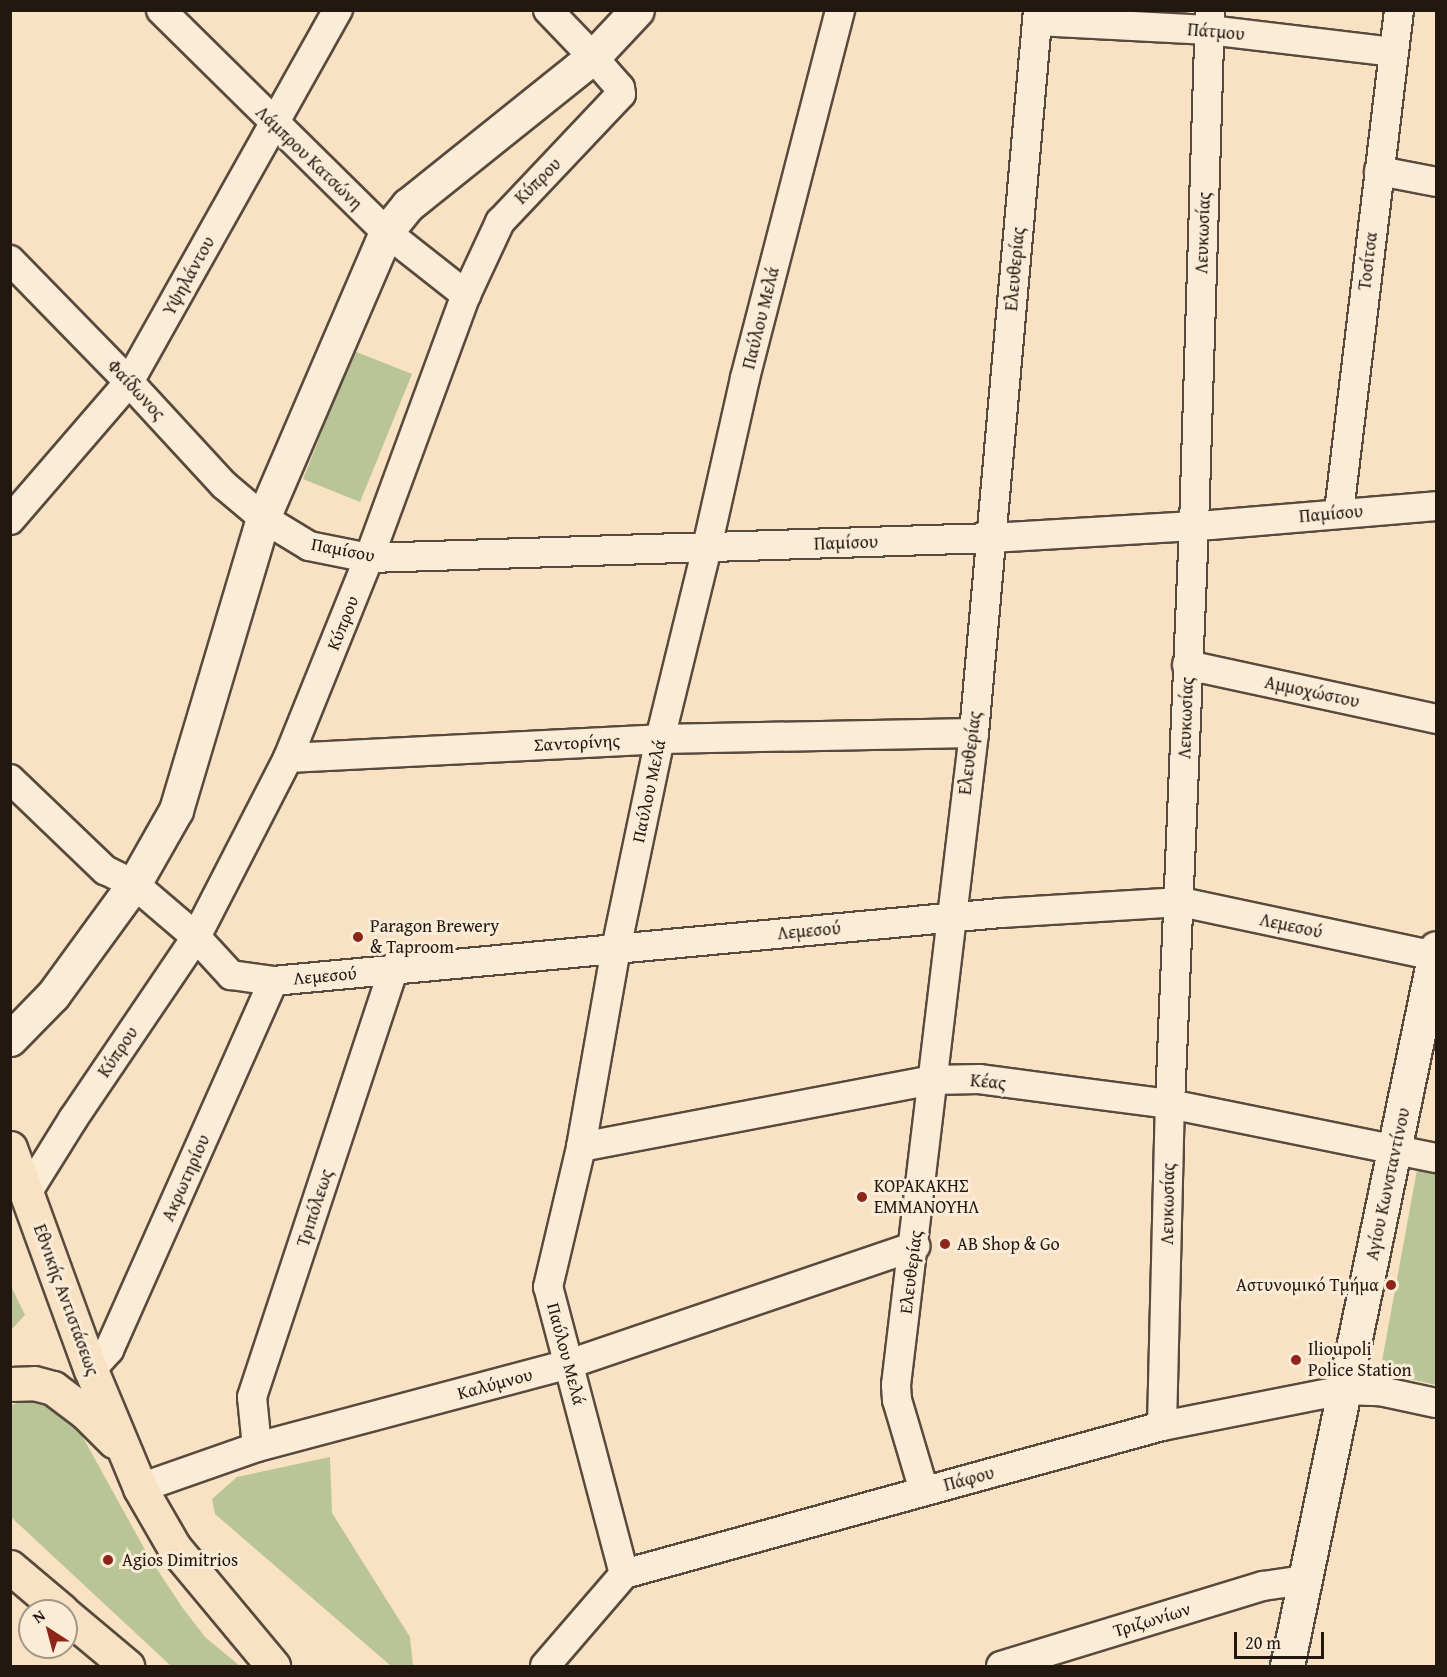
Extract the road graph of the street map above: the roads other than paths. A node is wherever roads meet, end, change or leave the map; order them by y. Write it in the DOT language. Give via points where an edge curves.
graph roads {
  1 [pos="160,10"];
  2 [pos="338,10"];
  3 [pos="548,10"];
  4 [pos="637,10"];
  5 [pos="840,10"];
  6 [pos="1399,10"];
  7 [pos="1038,16"];
  8 [pos="1210,20"];
  9 [pos="1394,52"];
  10 [pos="593,57"];
  11 [pos="274,124"];
  12 [pos="1378,171"];
  13 [pos="1437,182"];
  14 [pos="386,232"];
  15 [pos="10,260"];
  16 [pos="466,295"];
  17 [pos="129,382"];
  18 [pos="1437,506"];
  19 [pos="1339,512"];
  20 [pos="263,518"];
  21 [pos="10,520"];
  22 [pos="1194,526"];
  23 [pos="991,538"];
  24 [pos="707,548"];
  25 [pos="369,558"];
  26 [pos="1187,666"];
  27 [pos="1437,719"];
  28 [pos="974,733"];
  29 [pos="660,739"];
  30 [pos="288,758"];
  31 [pos="10,779"];
  32 [pos="134,884"];
  33 [pos="1181,902"];
  34 [pos="950,918"];
  35 [pos="196,937"];
  36 [pos="616,949"];
  37 [pos="1436,953"];
  38 [pos="393,970"];
  39 [pos="273,981"];
  40 [pos="10,1039"];
  41 [pos="933,1080"];
  42 [pos="1170,1104"];
  43 [pos="580,1147"];
  44 [pos="10,1148"];
  45 [pos="1396,1149"];
  46 [pos="1437,1158"];
  47 [pos="27,1193"];
  48 [pos="915,1246"];
  49 [pos="569,1364"];
  50 [pos="92,1370"];
  51 [pos="10,1384"];
  52 [pos="1344,1390"];
  53 [pos="1437,1402"];
  54 [pos="1162,1426"];
  55 [pos="257,1447"];
  56 [pos="124,1451"];
  57 [pos="140,1488"];
  58 [pos="924,1491"];
  59 [pos="10,1553"];
  60 [pos="10,1567"];
  61 [pos="624,1574"];
  62 [pos="1304,1580"];
  63 [pos="48,1599"];
  64 [pos="49,1599"];
  65 [pos="78,1625"];
  66 [pos="124,1665"];
  67 [pos="273,1666"];
  68 [pos="545,1666"];
  69 [pos="1001,1666"];
  70 [pos="1287,1666"];
  1 -- 11 [label="street, Λάμπρου Κατσώνη"];
  2 -- 11 [label="street, Υψηλάντου"];
  3 -- 10 [label="street"];
  4 -- 10 [label="street"];
  5 -- 24 [label="street, Παύλου Μελά" via="745,378"];
  6 -- 9 [label="street, Τοσίτσα"];
  7 -- 8 [label="street, Πάτμου"];
  7 -- 23 [label="street, Ελευθερίας"];
  8 -- 9 [label="street, Πάτμου"];
  8 -- 22 [label="street, Λευκωσίας"];
  9 -- 12 [label="street, Τοσίτσα"];
  10 -- 14 [label="street" via="408,205"];
  10 -- 16 [label="street, Κύπρου" via="621,94 500,222"];
  11 -- 14 [label="street, Λάμπρου Κατσώνη"];
  11 -- 17 [label="street, Υψηλάντου"];
  12 -- 13 [label="street"];
  12 -- 19 [label="street, Τοσίτσα"];
  14 -- 16 [label="street, Λάμπρου Κατσώνη"];
  14 -- 20 [label="street"];
  15 -- 17 [label="street, Φαίδωνος"];
  16 -- 25 [label="street, Κύπρου"];
  17 -- 20 [label="street, Φαίδωνος" via="224,485"];
  17 -- 21 [label="street, Υψηλάντου"];
  18 -- 19 [label="street, Παμίσου"];
  19 -- 22 [label="street, Παμίσου"];
  20 -- 25 [label="street, Παμίσου" via="309,546"];
  20 -- 32 [label="street" via="177,810"];
  22 -- 23 [label="street, Παμίσου"];
  22 -- 26 [label="street, Λευκωσίας"];
  23 -- 24 [label="street, Παμίσου"];
  23 -- 28 [label="street, Ελευθερίας"];
  24 -- 25 [label="street, Παμίσου"];
  24 -- 29 [label="street, Παύλου Μελά"];
  25 -- 30 [label="street, Κύπρου"];
  26 -- 27 [label="street, Αμμοχώστου"];
  26 -- 33 [label="street, Λευκωσίας"];
  28 -- 29 [label="street, Σαντορίνης"];
  28 -- 34 [label="street, Ελευθερίας"];
  29 -- 30 [label="street, Σαντορίνης"];
  29 -- 36 [label="street, Παύλου Μελά"];
  30 -- 35 [label="street, Κύπρου"];
  31 -- 32 [label="street, Λεμεσού" via="105,870"];
  32 -- 35 [label="street, Λεμεσού"];
  32 -- 40 [label="street" via="53,995"];
  33 -- 34 [label="street, Λεμεσού"];
  33 -- 37 [label="street, Λεμεσού"];
  33 -- 42 [label="street, Λευκωσίας"];
  34 -- 36 [label="street, Λεμεσού"];
  34 -- 41 [label="street, Ελευθερίας"];
  35 -- 39 [label="street, Λεμεσού" via="231,975"];
  35 -- 47 [label="street, Κύπρου"];
  36 -- 38 [label="street, Λεμεσού"];
  36 -- 43 [label="street, Παύλου Μελά"];
  37 -- 45 [label="street, Αγίου Κωνσταντίνου"];
  38 -- 39 [label="street, Λεμεσού"];
  38 -- 55 [label="street, Τριπόλεως" via="252,1397"];
  39 -- 50 [label="street, Ακρωτηρίου" via="110,1350"];
  41 -- 42 [label="street, Κέας" via="979,1079"];
  41 -- 43 [label="street, Κέας"];
  41 -- 48 [label="street, Ελευθερίας"];
  42 -- 45 [label="street, Κέας"];
  42 -- 54 [label="street, Λευκωσίας"];
  43 -- 49 [label="street, Παύλου Μελά" via="548,1287"];
  44 -- 47 [label="main road, Εθνικής Αντιστάσεως"];
  45 -- 46 [label="street, Κέας"];
  45 -- 52 [label="street, Αγίου Κωνσταντίνου"];
  47 -- 50 [label="main road, Εθνικής Αντιστάσεως"];
  48 -- 49 [label="street, Καλύμνου"];
  48 -- 58 [label="street, Ελευθερίας" via="896,1385"];
  49 -- 55 [label="street, Καλύμνου"];
  49 -- 61 [label="street, Παύλου Μελά"];
  50 -- 56 [label="main road, Εθνικής Αντιστάσεως"];
  51 -- 56 [label="main road" via="34,1383 53,1388 86,1413"];
  52 -- 53 [label="street, Πάφου" via="1380,1391"];
  52 -- 54 [label="street, Πάφου"];
  52 -- 62 [label="street, Αγίου Κωνσταντίνου"];
  54 -- 58 [label="street, Πάφου"];
  55 -- 57 [label="street, Καλύμνου"];
  56 -- 57 [label="main road, Εθνικής Αντιστάσεως"];
  57 -- 67 [label="main road, Εθνικής Αντιστάσεως" via="174,1547"];
  58 -- 61 [label="street, Πάφου"];
  59 -- 64 [label="main road"];
  60 -- 63 [label="main road"];
  61 -- 68 [label="street"];
  62 -- 69 [label="street, Τριζωνίων" via="1263,1586"];
  62 -- 70 [label="street, Αγίου Κωνσταντίνου"];
  65 -- 66 [label="main road"];
}
